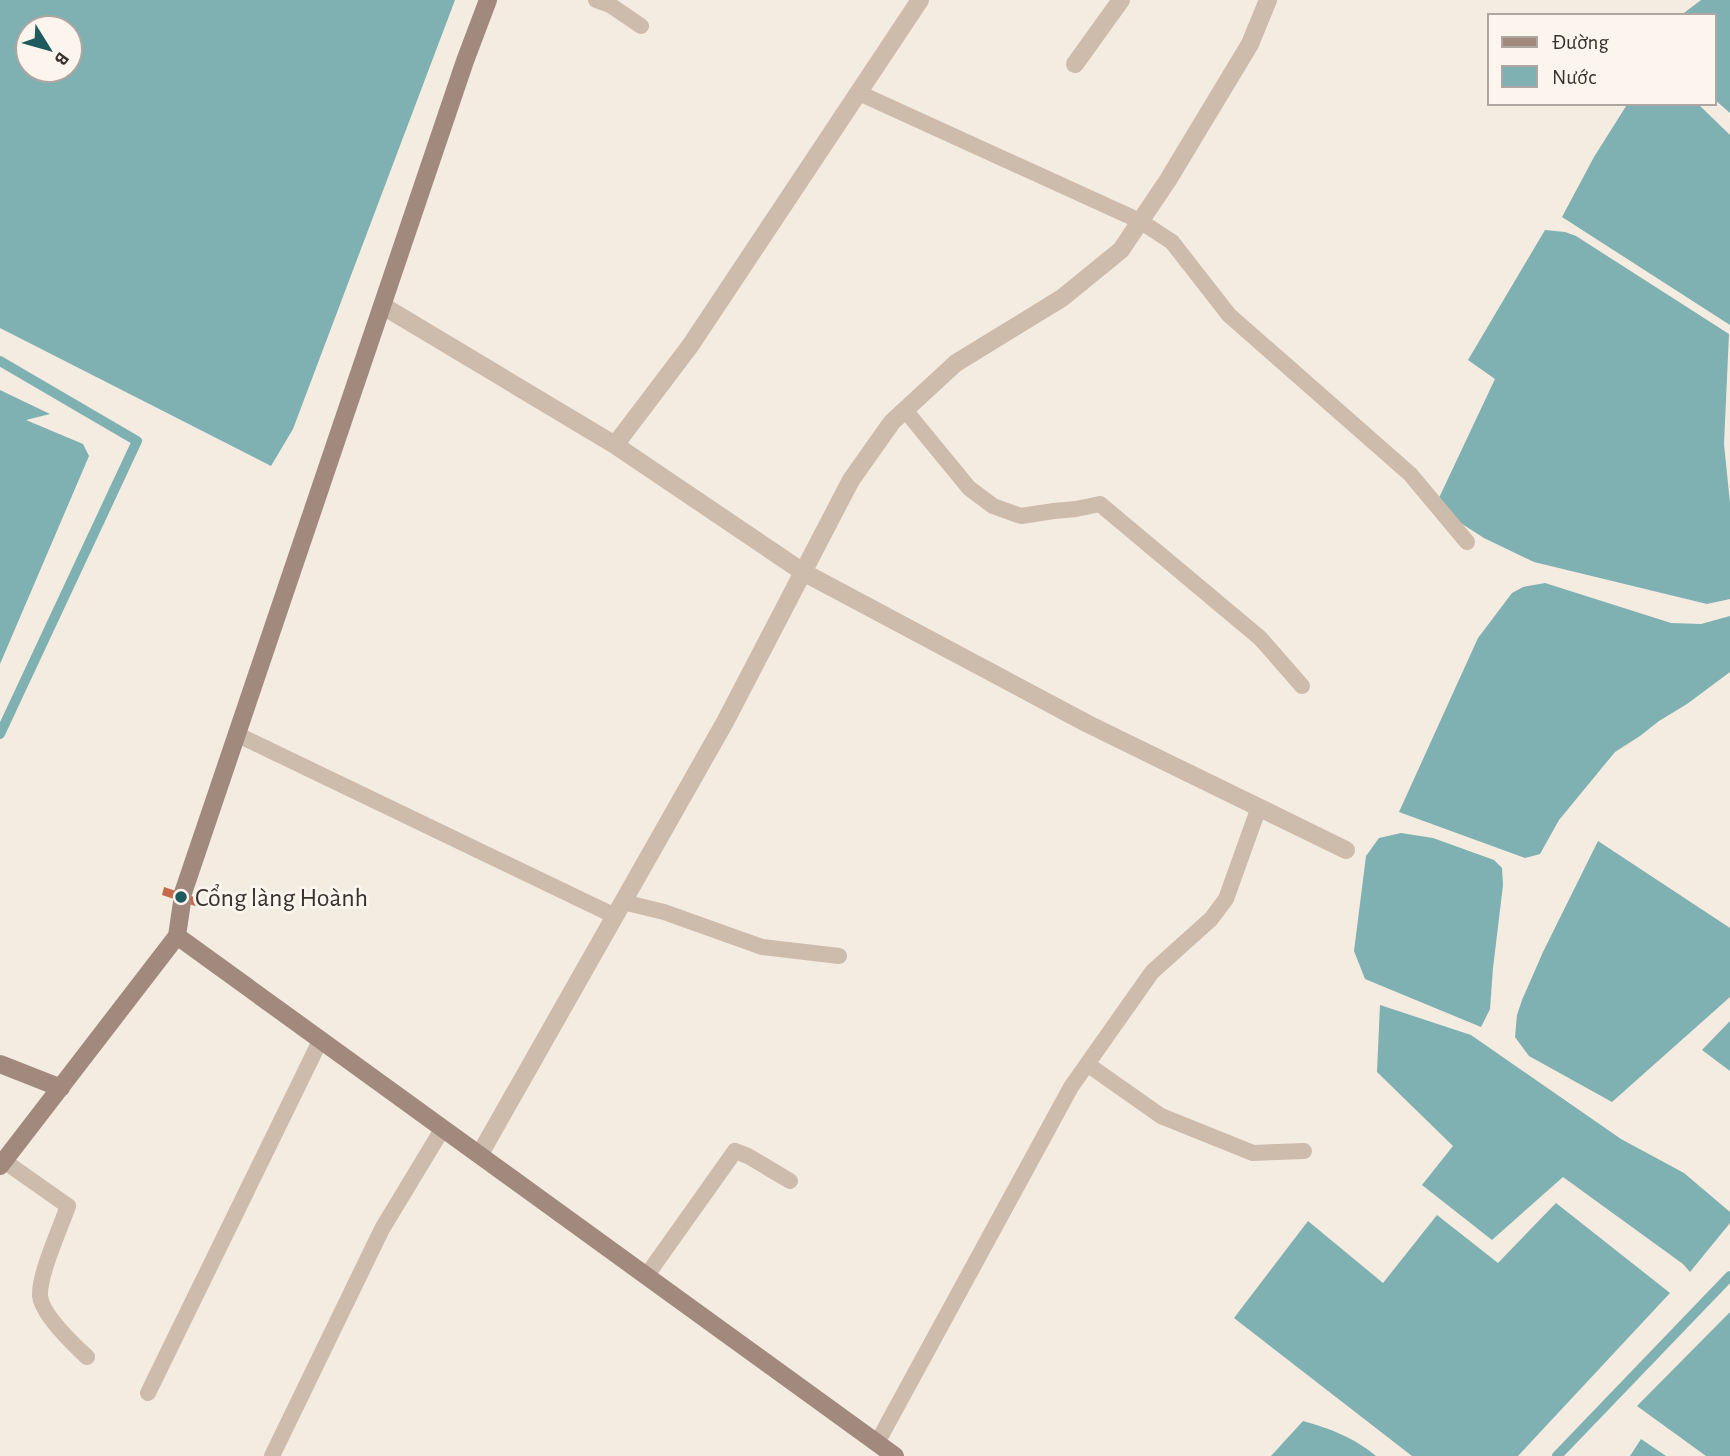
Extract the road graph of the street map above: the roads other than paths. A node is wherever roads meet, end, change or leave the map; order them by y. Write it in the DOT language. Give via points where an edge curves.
graph roads {
  1 [pos="488,0"];
  2 [pos="596,0"];
  3 [pos="920,0"];
  4 [pos="1121,0"];
  5 [pos="1265,1"];
  6 [pos="640,26"];
  7 [pos="1075,64"];
  8 [pos="859,93"];
  9 [pos="1140,221"];
  10 [pos="383,306"];
  11 [pos="905,410"];
  12 [pos="615,445"];
  13 [pos="1467,542"];
  14 [pos="803,572"];
  15 [pos="1302,686"];
  16 [pos="236,734"];
  17 [pos="1259,807"];
  18 [pos="1346,850"];
  19 [pos="619,909"];
  20 [pos="177,936"];
  21 [pos="839,956"];
  22 [pos="321,1039"];
  23 [pos="0,1064"];
  24 [pos="1087,1064"];
  25 [pos="61,1088"];
  26 [pos="443,1128"];
  27 [pos="1304,1151"];
  28 [pos="480,1154"];
  29 [pos="2,1164"];
  30 [pos="790,1181"];
  31 [pos="647,1275"];
  32 [pos="87,1357"];
  33 [pos="148,1393"];
  34 [pos="877,1443"];
  35 [pos="272,1456"];
  36 [pos="895,1456"];
  1 -- 10 [label="street"];
  2 -- 6 [label="lane"];
  3 -- 8 [label="street"];
  4 -- 7 [label="street"];
  5 -- 9 [label="street" via="1250,44"];
  8 -- 9 [label="lane"];
  8 -- 12 [label="street" via="690,346"];
  9 -- 11 [label="street" via="1121,250 1062,298 956,363"];
  9 -- 13 [label="lane" via="1172,242 1229,315 1410,474"];
  10 -- 12 [label="street"];
  10 -- 16 [label="street"];
  11 -- 14 [label="street" via="851,480"];
  11 -- 15 [label="lane" via="969,488 993,506 1021,516 1100,504 1261,638"];
  12 -- 14 [label="street"];
  14 -- 17 [label="street" via="1088,724"];
  14 -- 19 [label="street"];
  16 -- 19 [label="lane"];
  16 -- 20 [label="street" via="183,897"];
  17 -- 18 [label="street"];
  17 -- 24 [label="lane" via="1226,899 1211,919 1152,972"];
  19 -- 21 [label="lane" via="664,912 761,947"];
  19 -- 28 [label="street"];
  20 -- 22 [label="street"];
  20 -- 25 [label="street"];
  22 -- 26 [label="street"];
  22 -- 33 [label="lane"];
  23 -- 25 [label="street"];
  24 -- 27 [label="lane" via="1161,1116 1253,1153"];
  24 -- 34 [label="lane"];
  25 -- 29 [label="street"];
  26 -- 28 [label="street"];
  26 -- 35 [label="lane" via="382,1229"];
  28 -- 31 [label="street"];
  29 -- 32 [label="lane" via="68,1206 42,1277 40,1299 64,1335"];
  30 -- 31 [label="lane" via="735,1151"];
  31 -- 34 [label="street"];
  34 -- 36 [label="street"];
}
